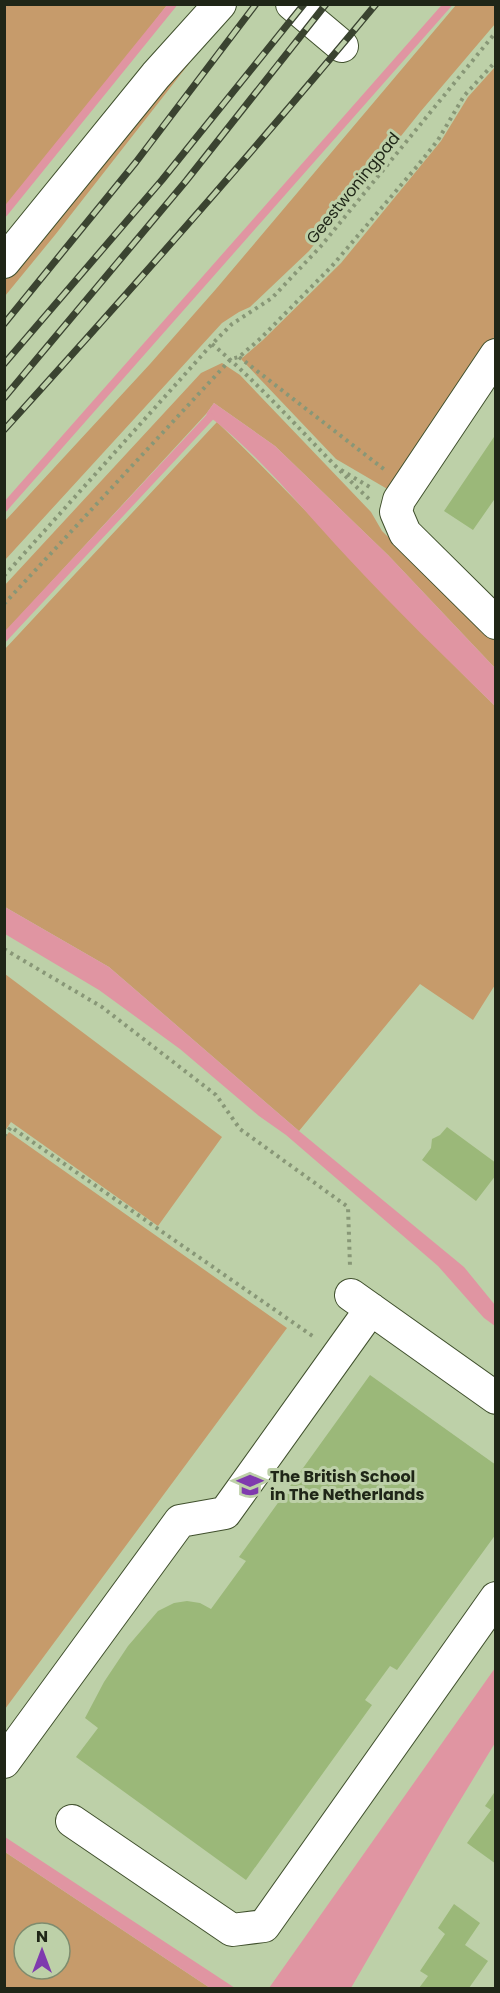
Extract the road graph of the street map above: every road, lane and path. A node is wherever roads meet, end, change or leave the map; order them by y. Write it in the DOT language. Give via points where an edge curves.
graph roads {
  1 [pos="220,4"];
  2 [pos="292,4"];
  3 [pos="495,32"];
  4 [pos="342,46"];
  5 [pos="495,61"];
  6 [pos="4,262"];
  7 [pos="212,344"];
  8 [pos="495,355"];
  9 [pos="239,357"];
  10 [pos="231,360"];
  11 [pos="403,493"];
  12 [pos="4,576"];
  13 [pos="4,604"];
  14 [pos="495,623"];
  15 [pos="4,949"];
  16 [pos="4,1136"];
  17 [pos="361,1302"];
  18 [pos="339,1353"];
  19 [pos="495,1398"];
  20 [pos="495,1598"];
  21 [pos="4,1762"];
  22 [pos="72,1821"];
  1 -- 6 [label="street" via="156,75"];
  2 -- 4 [label="street"];
  3 -- 7 [label="path, Geestwoningpad" via="321,246 272,298 232,324"];
  5 -- 9 [label="path" via="464,96 419,164 339,257"];
  7 -- 10 [label="path"];
  7 -- 12 [label="path, Geestwoningpad"];
  8 -- 11 [label="street"];
  9 -- 10 [label="path"];
  9 -- 11 [label="path"];
  10 -- 11 [label="path" via="333,465 384,496"];
  10 -- 13 [label="path"];
  11 -- 14 [label="street" via="396,512 405,533"];
  15 -- 17 [label="path" via="102,1006 216,1095 240,1129 348,1207"];
  16 -- 18 [label="path" via="11,1127"];
  17 -- 18 [label="street"];
  17 -- 19 [label="street"];
  18 -- 21 [label="street" via="225,1513 180,1521"];
  20 -- 22 [label="street" via="264,1926 232,1930"];
}
